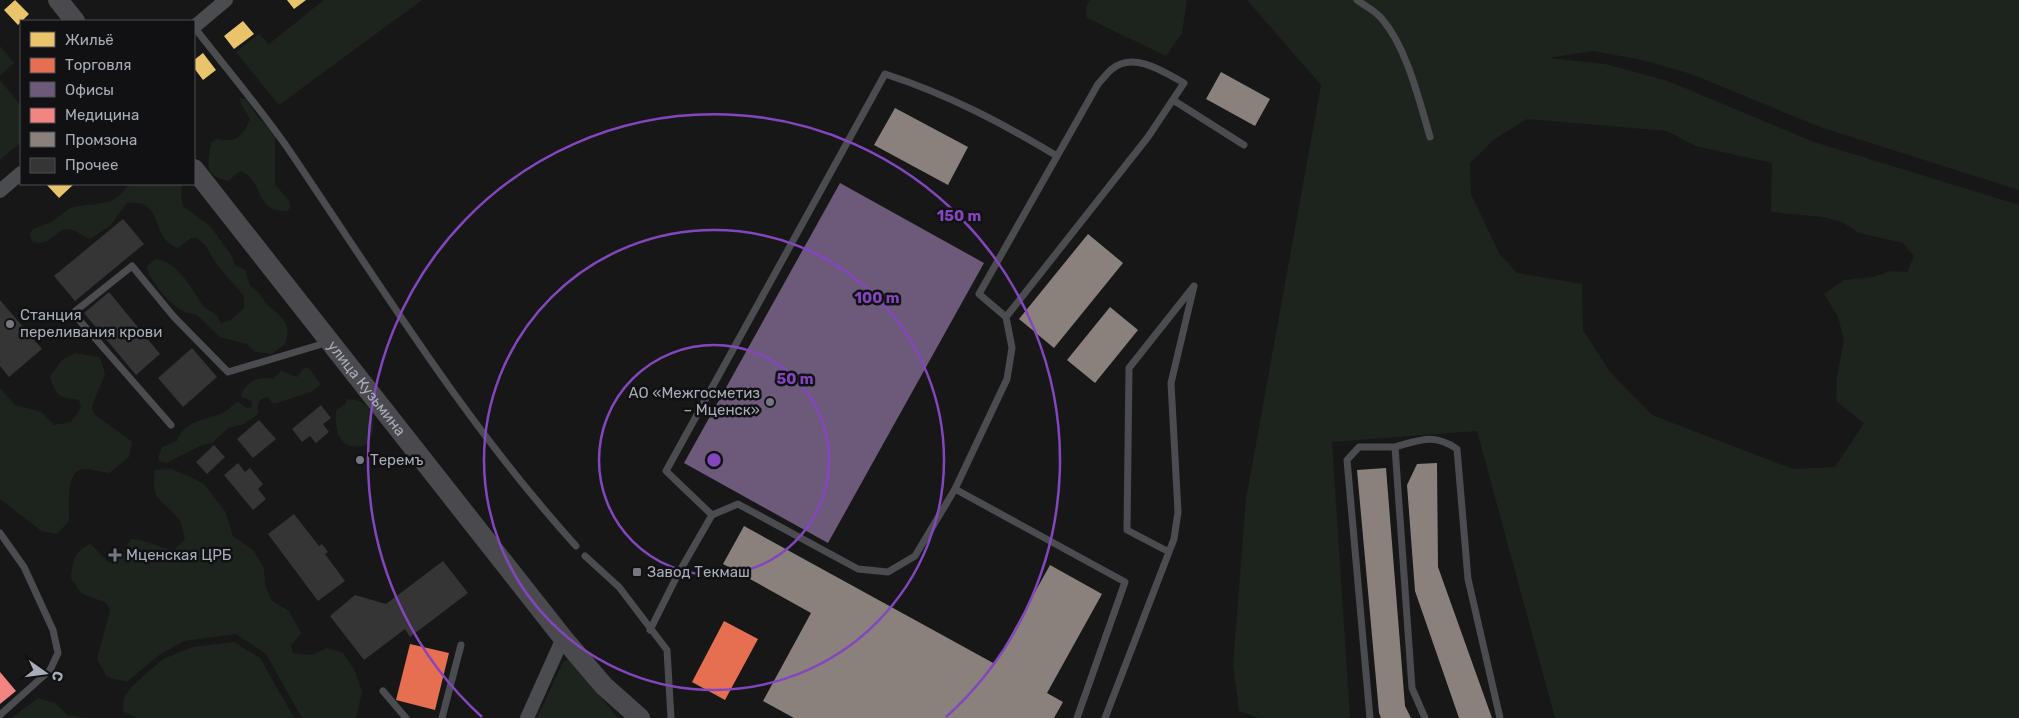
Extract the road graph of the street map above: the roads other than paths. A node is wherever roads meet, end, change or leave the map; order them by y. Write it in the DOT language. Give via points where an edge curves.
graph roads {
  1 [pos="58,0"];
  2 [pos="226,0"];
  3 [pos="1357,0"];
  4 [pos="74,20"];
  5 [pos="195,26"];
  6 [pos="195,28"];
  7 [pos="1173,100"];
  8 [pos="1430,137"];
  9 [pos="1244,144"];
  10 [pos="1057,156"];
  11 [pos="195,169"];
  12 [pos="20,174"];
  13 [pos="0,191"];
  14 [pos="1006,317"];
  15 [pos="331,341"];
  16 [pos="171,425"];
  17 [pos="1395,447"];
  18 [pos="955,489"];
  19 [pos="712,515"];
  20 [pos="0,533"];
  21 [pos="576,546"];
  22 [pos="1169,552"];
  23 [pos="585,556"];
  24 [pos="650,630"];
  25 [pos="564,638"];
  26 [pos="461,645"];
  27 [pos="383,691"];
  28 [pos="0,715"];
  29 [pos="406,718"];
  30 [pos="442,718"];
  31 [pos="527,718"];
  32 [pos="640,718"];
  33 [pos="671,718"];
  34 [pos="1077,718"];
  35 [pos="1105,718"];
  36 [pos="1370,718"];
  37 [pos="1425,718"];
  38 [pos="1500,718"];
  1 -- 4 [label="main road"];
  2 -- 5 [label="street"];
  3 -- 8 [label="lane" via="1380,17 1392,33"];
  6 -- 21 [label="lane" via="287,148 423,353 520,484"];
  7 -- 9 [label="lane"];
  7 -- 10 [label="lane" via="1184,83 1162,71 1127,61 1112,68 1098,84"];
  7 -- 14 [label="lane"];
  10 -- 14 [label="lane" via="979,294"];
  10 -- 19 [label="lane" via="971,108 928,88 885,74 666,471"];
  11 -- 15 [label="main road, улица Кузьмина"];
  12 -- 13 [label="street"];
  14 -- 18 [label="lane" via="1012,348 1007,379"];
  15 -- 16 [label="lane" via="228,372 174,317 132,266 72,313"];
  15 -- 25 [label="main road, улица Кузьмина"];
  17 -- 36 [label="lane" via="1358,447 1347,460"];
  17 -- 37 [label="lane" via="1412,688"];
  17 -- 38 [label="lane" via="1423,439 1444,440 1457,449 1468,579"];
  18 -- 19 [label="lane" via="915,556 888,572 858,569 738,504"];
  18 -- 34 [label="lane" via="1125,582"];
  19 -- 24 [label="lane"];
  20 -- 28 [label="lane" via="24,567 53,630 58,653 50,670"];
  22 -- 22 [label="lane" via="1178,512 1171,382 1194,286 1129,368 1126,530"];
  22 -- 35 [label="lane"];
  23 -- 24 [label="lane" via="619,587"];
  24 -- 33 [label="lane" via="667,650"];
  25 -- 31 [label="street"];
  25 -- 32 [label="main road, улица Кузьмина" via="604,686"];
  26 -- 30 [label="lane"];
  27 -- 29 [label="lane"];
}
